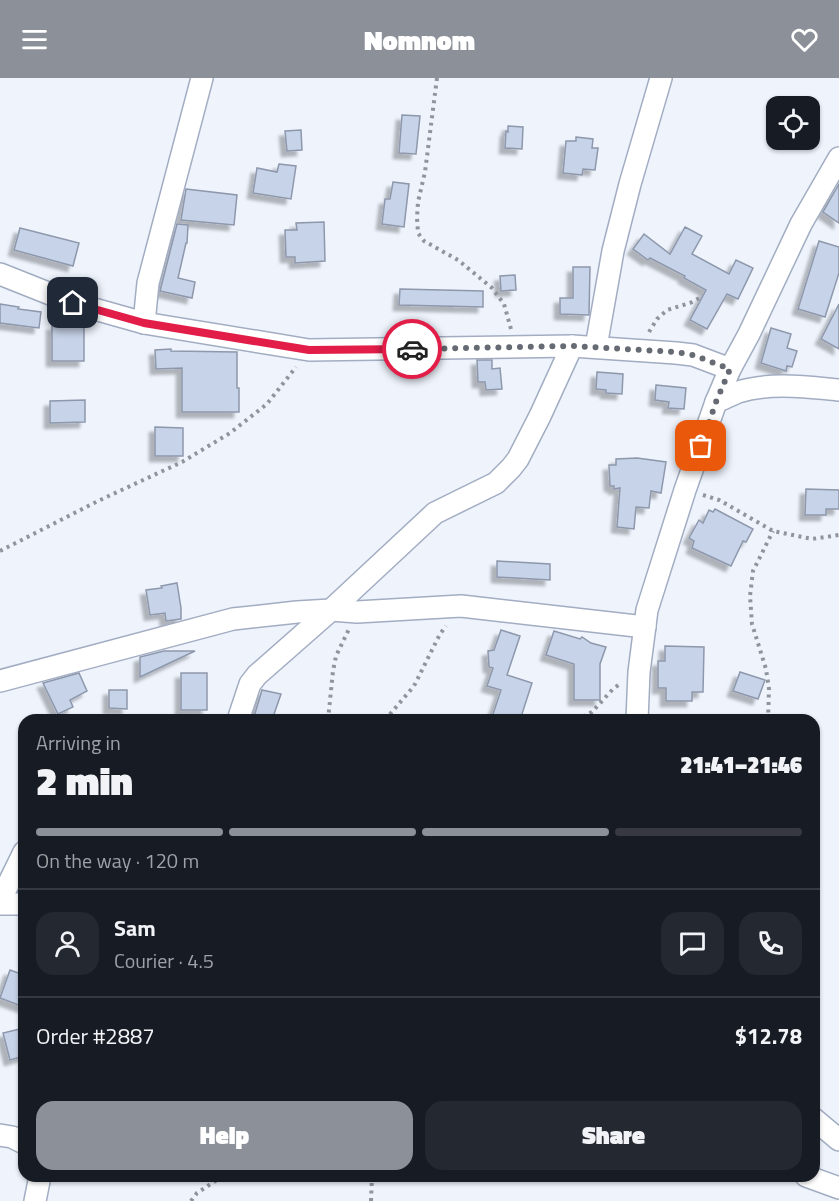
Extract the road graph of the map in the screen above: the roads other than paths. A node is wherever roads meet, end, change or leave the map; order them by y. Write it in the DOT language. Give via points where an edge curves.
graph roads {
  1 [pos="202,78"];
  2 [pos="662,78"];
  3 [pos="839,158"];
  4 [pos="0,274"];
  5 [pos="144,323"];
  6 [pos="572,346"];
  7 [pos="596,347"];
  8 [pos="730,369"];
  9 [pos="839,390"];
  10 [pos="716,402"];
  11 [pos="331,610"];
  12 [pos="645,627"];
  13 [pos="0,681"];
  14 [pos="240,714"];
  15 [pos="637,714"];
  16 [pos="18,864"];
  17 [pos="0,902"];
  18 [pos="18,904"];
  19 [pos="820,1124"];
  20 [pos="0,1135"];
  21 [pos="18,1140"];
  22 [pos="839,1140"];
  23 [pos="820,1181"];
  24 [pos="39,1182"];
  25 [pos="839,1188"];
  26 [pos="35,1201"];
  1 -- 5 [label="street" via="148,283"];
  2 -- 7 [label="street" via="616,240"];
  3 -- 8 [label="street" via="801,224"];
  4 -- 5 [label="street" via="73,303"];
  5 -- 6 [label="street" via="309,350"];
  6 -- 7 [label="street"];
  6 -- 11 [label="street" via="536,425 506,474 496,483 435,513"];
  7 -- 8 [label="street" via="693,355"];
  8 -- 10 [label="street"];
  9 -- 10 [label="street" via="768,387 738,392"];
  10 -- 12 [label="street" via="653,588"];
  11 -- 12 [label="street" via="461,606"];
  11 -- 13 [label="street" via="233,620"];
  11 -- 14 [label="street" via="256,675"];
  12 -- 15 [label="street"];
  16 -- 17 [label="street"];
  17 -- 18 [label="street"];
  19 -- 22 [label="street"];
  20 -- 21 [label="street"];
  23 -- 25 [label="street"];
  24 -- 26 [label="street"];
}
